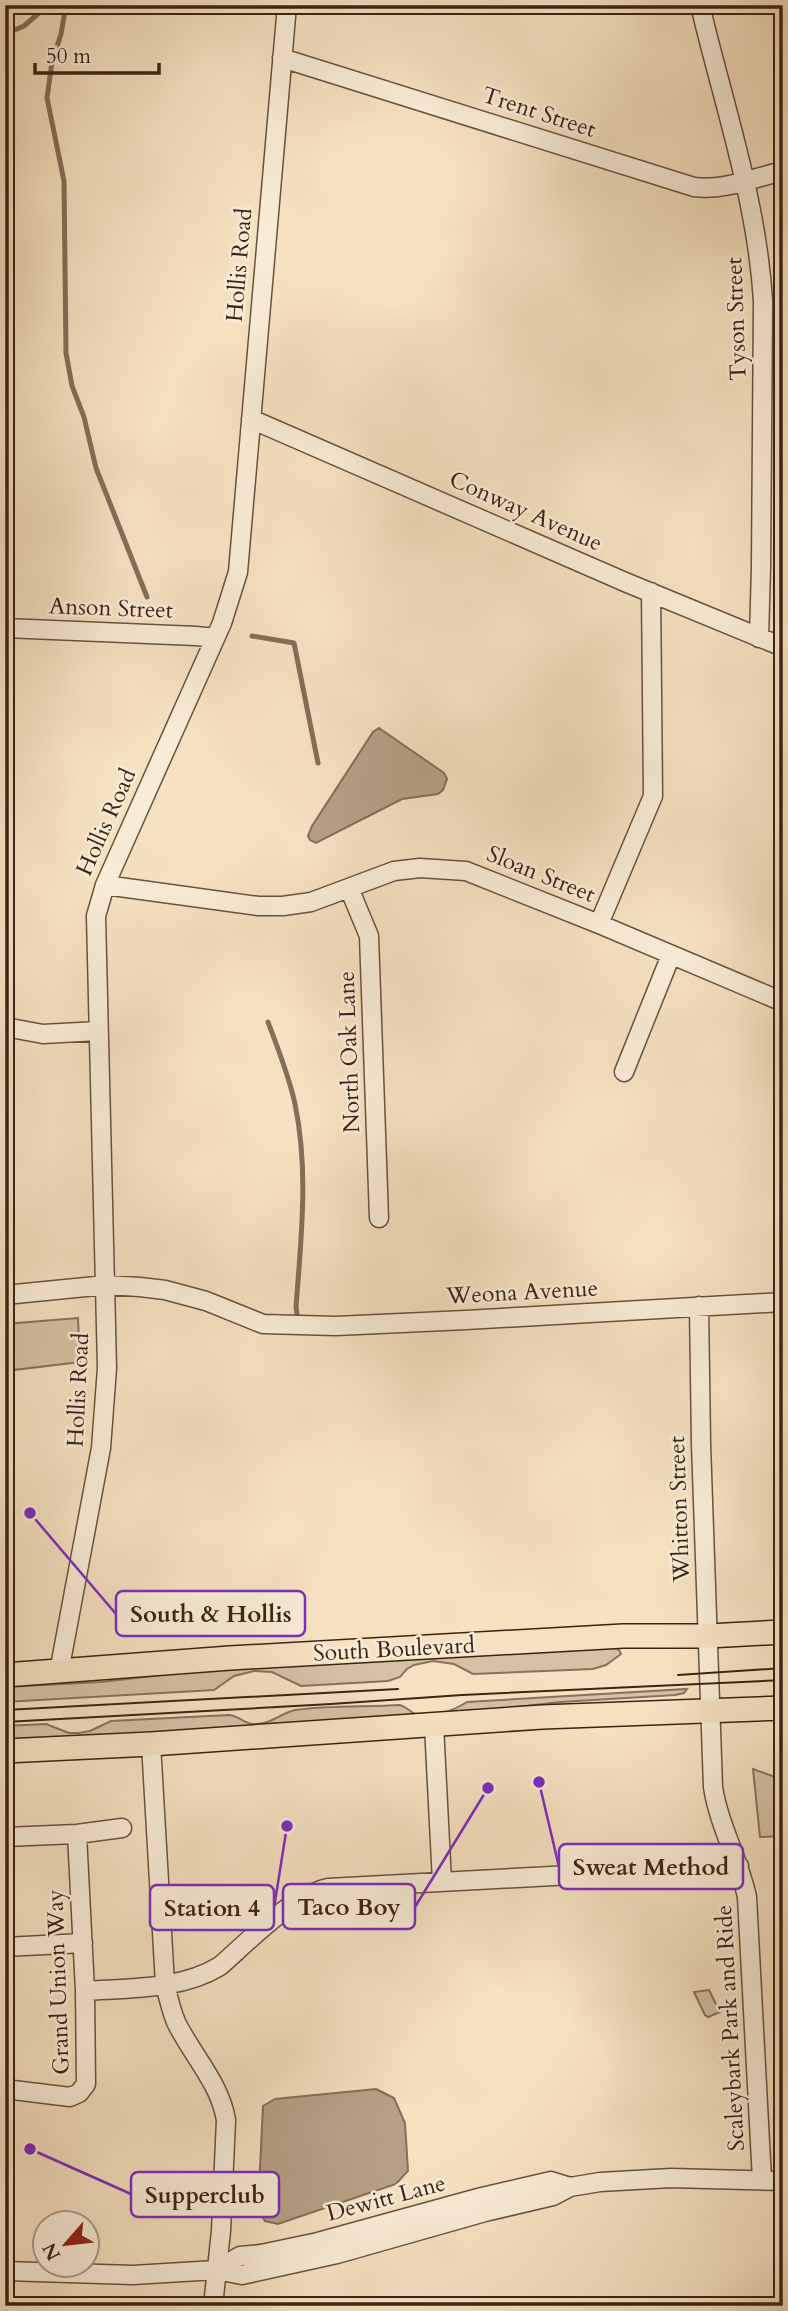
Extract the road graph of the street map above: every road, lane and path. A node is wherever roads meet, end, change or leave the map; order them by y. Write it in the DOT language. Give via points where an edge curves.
graph roads {
  1 [pos="287,5"];
  2 [pos="699,5"];
  3 [pos="282,58"];
  4 [pos="783,171"];
  5 [pos="744,181"];
  6 [pos="251,419"];
  7 [pos="651,593"];
  8 [pos="5,628"];
  9 [pos="215,638"];
  10 [pos="758,638"];
  11 [pos="783,648"];
  12 [pos="105,885"];
  13 [pos="349,888"];
  14 [pos="599,924"];
  15 [pos="671,955"];
  16 [pos="783,1002"];
  17 [pos="5,1027"];
  18 [pos="98,1031"];
  19 [pos="624,1072"];
  20 [pos="379,1218"];
  21 [pos="106,1285"];
  22 [pos="5,1295"];
  23 [pos="783,1302"];
  24 [pos="699,1306"];
  25 [pos="783,1632"];
  26 [pos="708,1636"];
  27 [pos="59,1672"];
  28 [pos="5,1675"];
  29 [pos="783,1708"];
  30 [pos="710,1711"];
  31 [pos="434,1725"];
  32 [pos="151,1744"];
  33 [pos="5,1751"];
  34 [pos="122,1828"];
  35 [pos="77,1834"];
  36 [pos="5,1837"];
  37 [pos="739,1866"];
  38 [pos="442,1882"];
  39 [pos="83,1943"];
  40 [pos="5,1947"];
  41 [pos="165,1984"];
  42 [pos="85,1991"];
  43 [pos="5,2089"];
  44 [pos="762,2180"];
  45 [pos="783,2181"];
  46 [pos="216,2270"];
  47 [pos="5,2271"];
  48 [pos="213,2306"];
  1 -- 3 [label="street, Hollis Road"];
  2 -- 5 [label="street, Tyson Street"];
  3 -- 5 [label="street, Trent Street" via="694,187 710,190"];
  3 -- 6 [label="street, Hollis Road"];
  4 -- 5 [label="street, Trent Street"];
  5 -- 10 [label="street, Tyson Street" via="761,258 763,301"];
  6 -- 7 [label="street, Conway Avenue"];
  6 -- 9 [label="street, Hollis Road" via="237,572"];
  7 -- 10 [label="street, Conway Avenue"];
  7 -- 14 [label="street" via="653,796"];
  8 -- 9 [label="street, Anson Street"];
  9 -- 12 [label="street, Hollis Road"];
  10 -- 11 [label="street, Conway Avenue"];
  12 -- 13 [label="street, Sloan Street" via="258,906 311,902"];
  12 -- 18 [label="street, Hollis Road" via="95,929"];
  13 -- 14 [label="street, Sloan Street" via="394,871 467,872"];
  13 -- 20 [label="street, North Oak Lane" via="369,936"];
  14 -- 15 [label="street, Sloan Street"];
  15 -- 16 [label="street, Sloan Street"];
  15 -- 19 [label="street"];
  17 -- 18 [label="street" via="43,1034"];
  18 -- 21 [label="street, Hollis Road"];
  21 -- 22 [label="street"];
  21 -- 24 [label="street, Weona Avenue" via="165,1290 263,1324 336,1326"];
  21 -- 27 [label="street, Hollis Road" via="104,1422"];
  23 -- 24 [label="street, Weona Avenue"];
  24 -- 26 [label="street, Whitton Street"];
  25 -- 26 [label="main road, South Boulevard"];
  26 -- 27 [label="main road, South Boulevard" via="583,1638"];
  26 -- 30 [label="street, Whitton Street"];
  27 -- 28 [label="main road, South Boulevard"];
  29 -- 30 [label="main road"];
  30 -- 31 [label="main road"];
  30 -- 37 [label="street, Scaleybark Park and Ride" via="715,1800"];
  31 -- 32 [label="main road"];
  31 -- 38 [label="street"];
  32 -- 33 [label="main road"];
  32 -- 41 [label="street"];
  34 -- 35 [label="street"];
  35 -- 36 [label="street"];
  35 -- 39 [label="street, Grand Union Way"];
  37 -- 38 [label="street"];
  37 -- 44 [label="street, Scaleybark Park and Ride" via="747,1897"];
  38 -- 41 [label="street" via="315,1891 296,1901 220,1966"];
  39 -- 40 [label="street"];
  39 -- 42 [label="street, Grand Union Way"];
  41 -- 42 [label="street"];
  41 -- 46 [label="street" via="176,2022 224,2106 227,2134"];
  42 -- 43 [label="street, Grand Union Way" via="86,2084 79,2093 70,2097"];
  44 -- 45 [label="street, Dewitt Lane"];
  44 -- 46 [label="street, Dewitt Lane" via="671,2178 570,2187 551,2181 318,2242 240,2256"];
  46 -- 47 [label="street, Dewitt Lane" via="134,2275"];
  46 -- 48 [label="street"];
}
